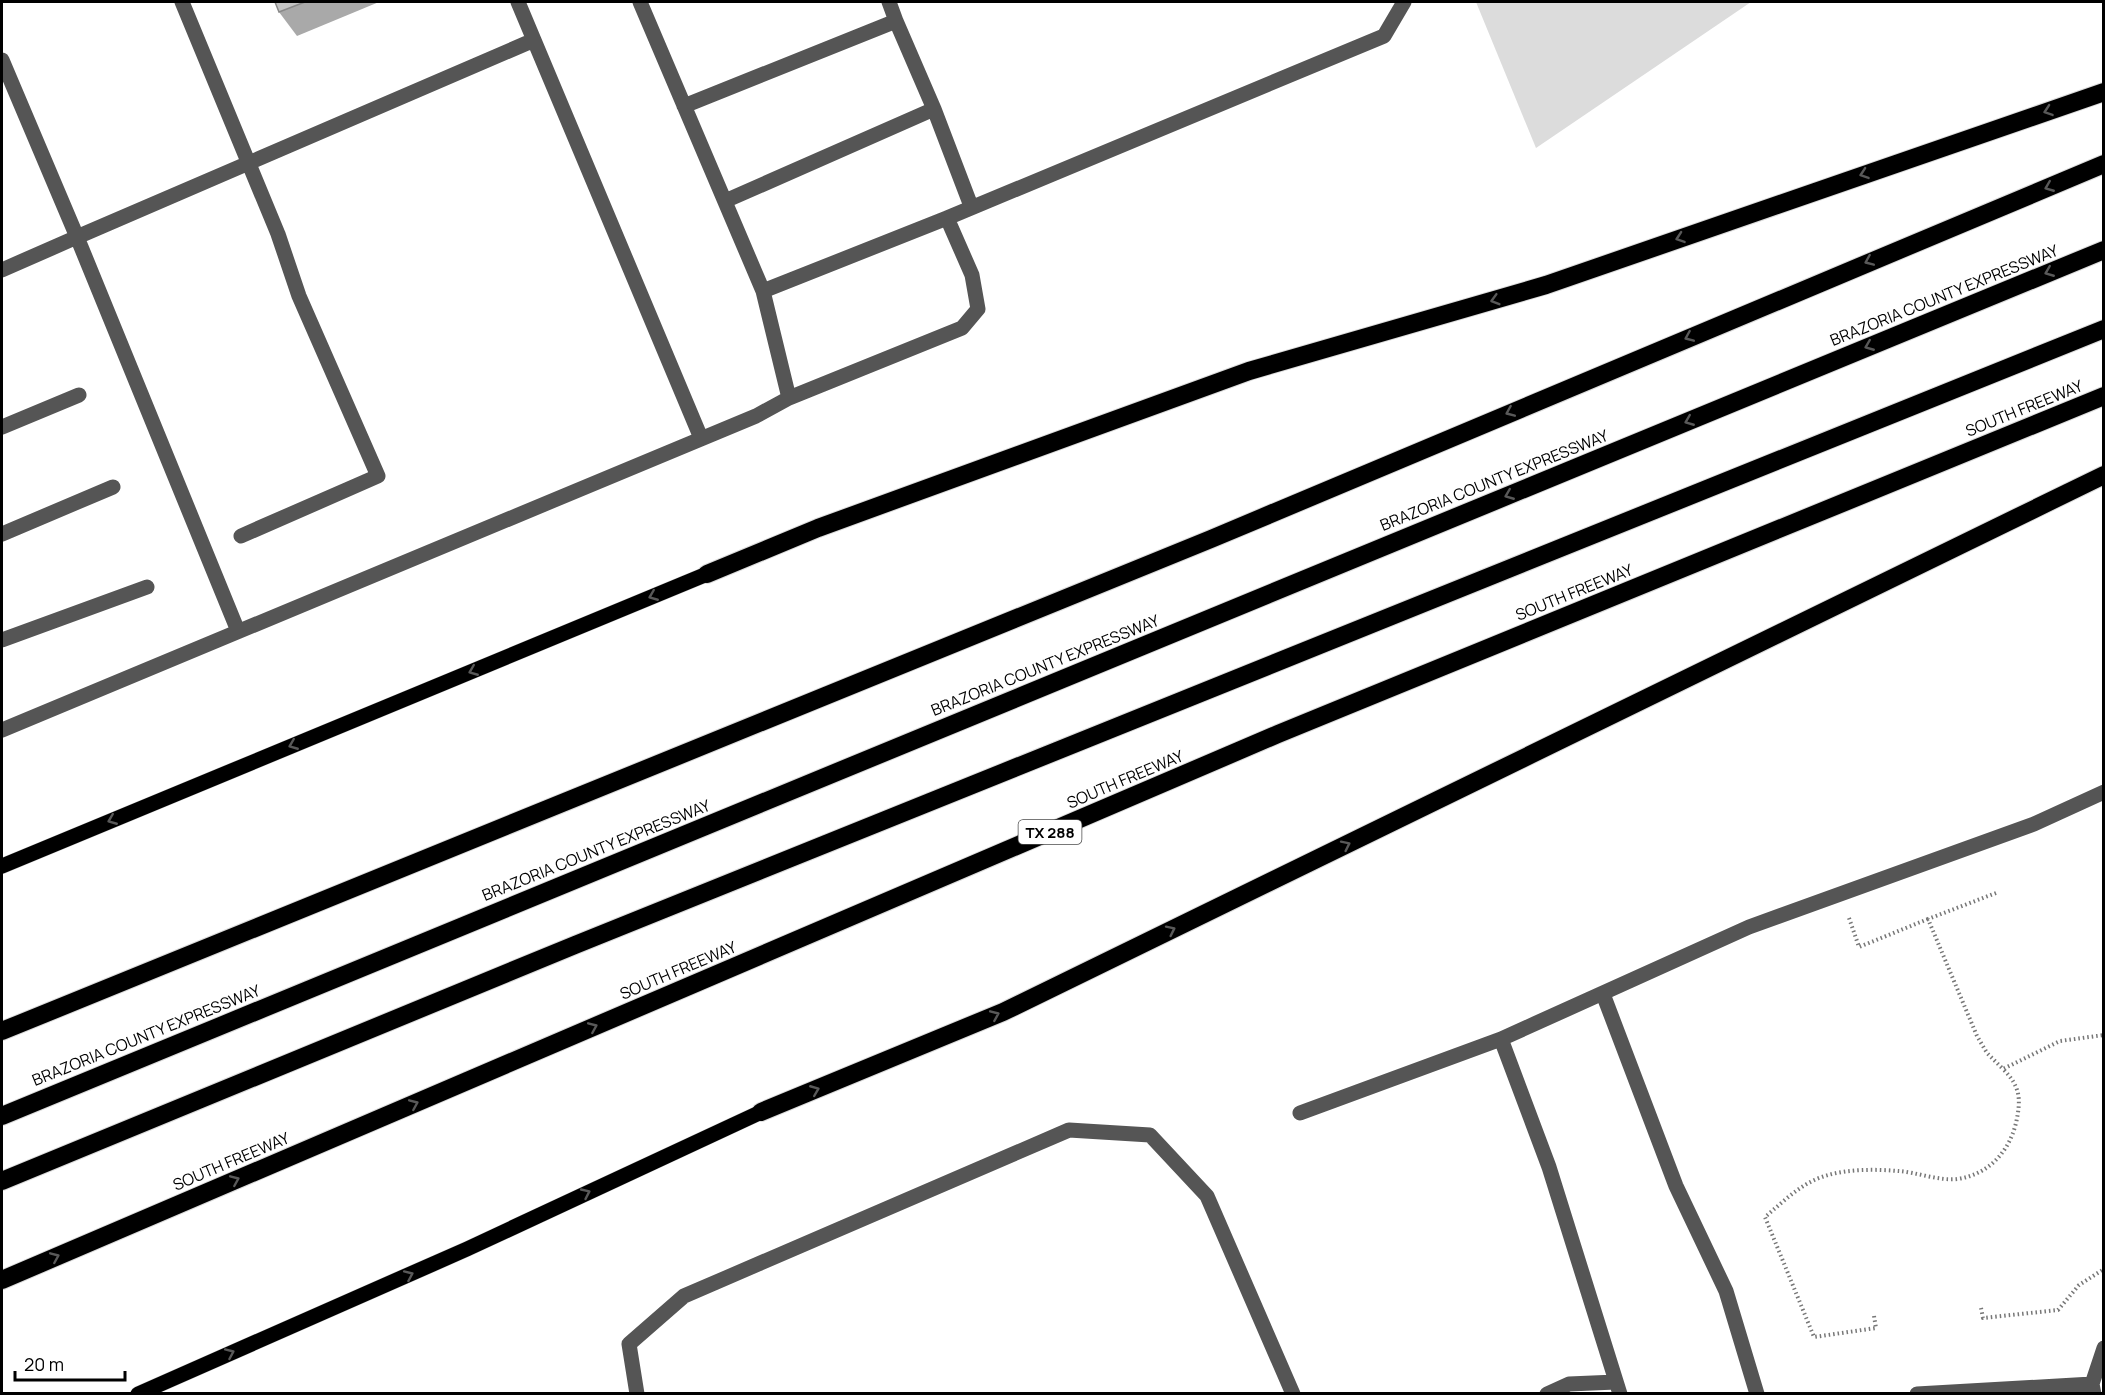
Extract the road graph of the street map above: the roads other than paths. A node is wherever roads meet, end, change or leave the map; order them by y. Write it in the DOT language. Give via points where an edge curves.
graph roads {
  1 [pos="182,2"];
  2 [pos="518,2"];
  3 [pos="641,2"];
  4 [pos="889,2"];
  5 [pos="1404,2"];
  6 [pos="897,21"];
  7 [pos="534,40"];
  8 [pos="2,60"];
  9 [pos="2103,92"];
  10 [pos="684,106"];
  11 [pos="934,109"];
  12 [pos="248,162"];
  13 [pos="2103,164"];
  14 [pos="725,201"];
  15 [pos="972,206"];
  16 [pos="947,218"];
  17 [pos="77,237"];
  18 [pos="2103,250"];
  19 [pos="2,270"];
  20 [pos="763,291"];
  21 [pos="2103,329"];
  22 [pos="79,395"];
  23 [pos="2103,396"];
  24 [pos="789,398"];
  25 [pos="2,427"];
  26 [pos="701,438"];
  27 [pos="2103,476"];
  28 [pos="113,487"];
  29 [pos="2,534"];
  30 [pos="241,536"];
  31 [pos="707,574"];
  32 [pos="147,587"];
  33 [pos="238,631"];
  34 [pos="2,640"];
  35 [pos="2,730"];
  36 [pos="2103,792"];
  37 [pos="2,866"];
  38 [pos="1603,994"];
  39 [pos="2,1031"];
  40 [pos="1500,1039"];
  41 [pos="761,1112"];
  42 [pos="1300,1113"];
  43 [pos="2,1116"];
  44 [pos="2,1181"];
  45 [pos="2,1280"];
  46 [pos="2103,1348"];
  47 [pos="1618,1388"];
  48 [pos="2093,1389"];
  49 [pos="138,1394"];
  50 [pos="637,1394"];
  51 [pos="1293,1394"];
  52 [pos="1547,1394"];
  53 [pos="1757,1394"];
  54 [pos="1917,1394"];
  1 -- 12 [label="lane"];
  2 -- 7 [label="lane"];
  3 -- 10 [label="lane"];
  4 -- 6 [label="lane"];
  5 -- 15 [label="lane" via="1384,36"];
  6 -- 10 [label="lane"];
  6 -- 11 [label="lane"];
  7 -- 12 [label="lane"];
  7 -- 26 [label="lane"];
  8 -- 17 [label="lane"];
  9 -- 31 [label="highway, one-way" via="1546,285 1249,371 818,528"];
  10 -- 14 [label="lane"];
  11 -- 14 [label="lane"];
  11 -- 15 [label="lane"];
  12 -- 17 [label="lane"];
  12 -- 30 [label="lane" via="299,296 378,476"];
  13 -- 39 [label="highway, one-way" via="1200,543"];
  14 -- 20 [label="lane"];
  15 -- 16 [label="lane"];
  16 -- 20 [label="lane"];
  16 -- 24 [label="lane" via="972,274 978,309 962,328"];
  17 -- 19 [label="lane"];
  17 -- 33 [label="lane"];
  18 -- 43 [label="highway, BRAZORIA COUNTY EXPRESSWAY, one-way"];
  20 -- 24 [label="lane"];
  21 -- 44 [label="highway" via="575,945"];
  22 -- 25 [label="lane"];
  45 -- 23 [label="highway, SOUTH FREEWAY / TX 288, one-way" via="1278,734"];
  24 -- 26 [label="lane"];
  26 -- 33 [label="lane"];
  41 -- 27 [label="highway, one-way" via="1004,1012"];
  28 -- 29 [label="lane"];
  31 -- 37 [label="main road, one-way"];
  32 -- 34 [label="lane"];
  33 -- 35 [label="lane"];
  36 -- 38 [label="lane" via="2034,824 1749,927"];
  38 -- 40 [label="lane"];
  38 -- 53 [label="lane" via="1676,1186 1726,1291"];
  40 -- 42 [label="lane"];
  40 -- 47 [label="lane" via="1549,1167"];
  49 -- 41 [label="main road, one-way" via="467,1249"];
  46 -- 48 [label="lane"];
  47 -- 52 [label="lane" via="1569,1384"];
  48 -- 54 [label="lane"];
  50 -- 51 [label="lane" via="629,1344 684,1296 1069,1130 1150,1135 1208,1196"];
}
